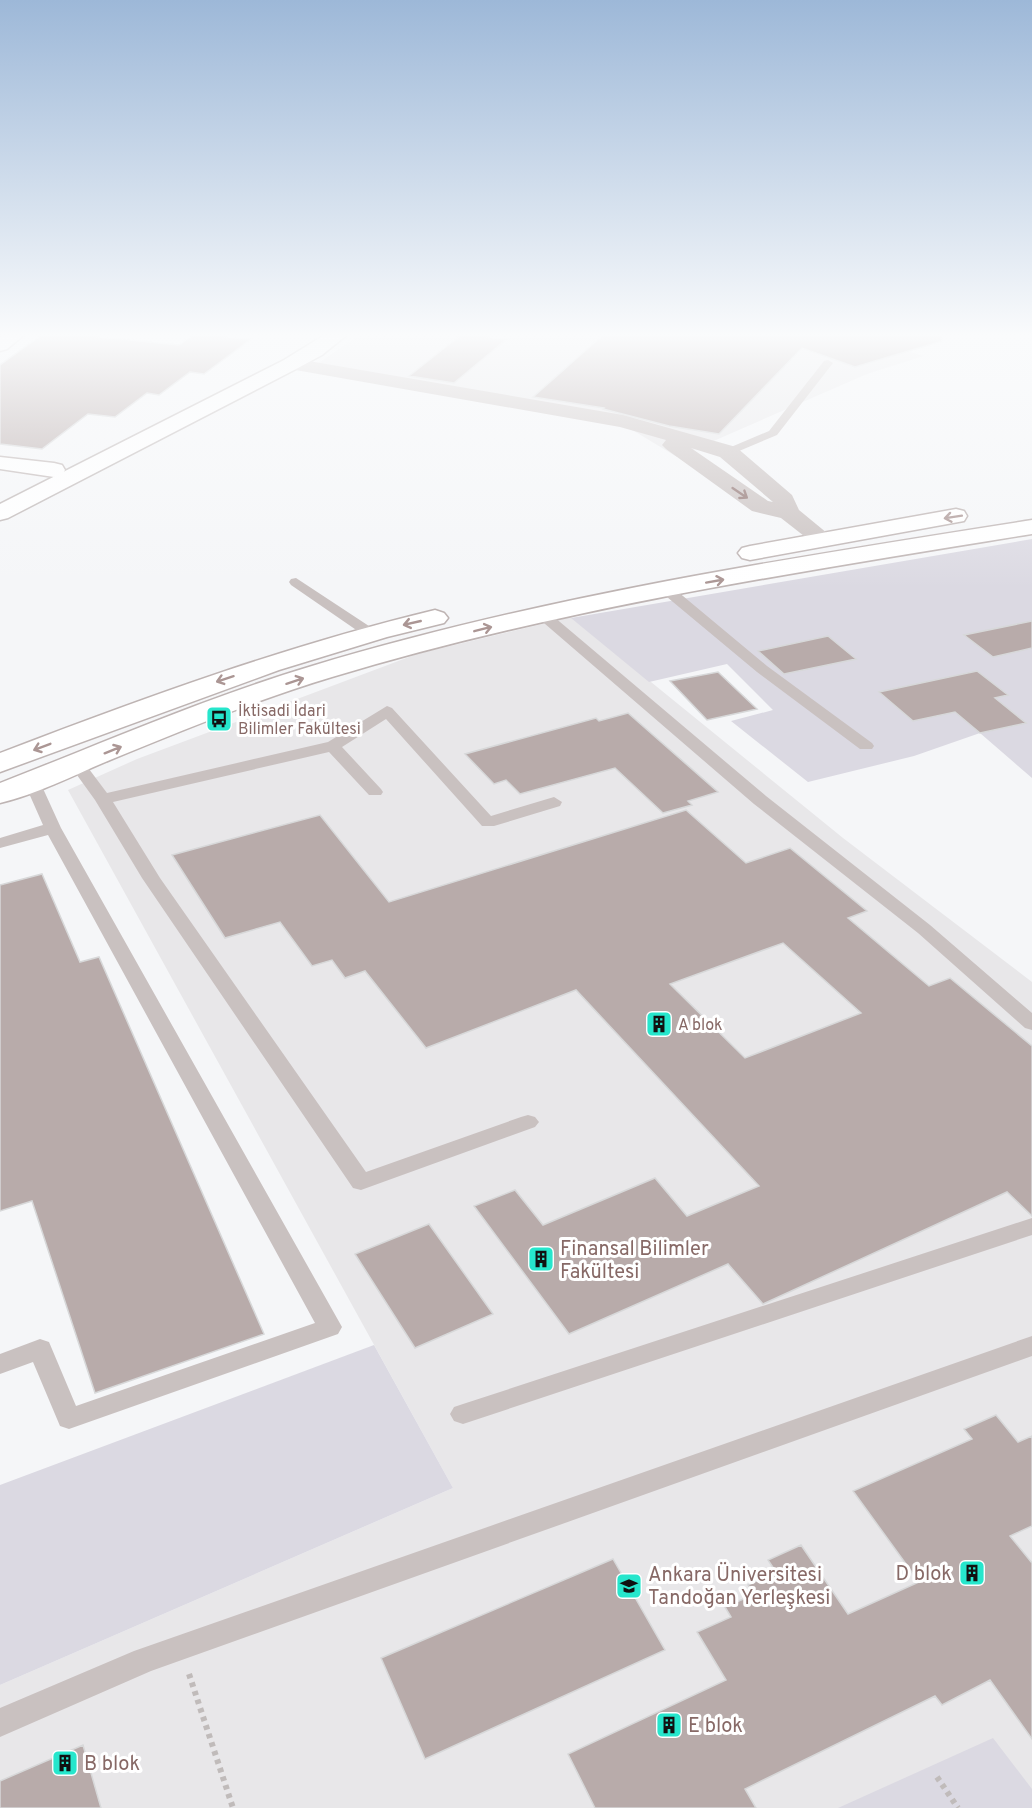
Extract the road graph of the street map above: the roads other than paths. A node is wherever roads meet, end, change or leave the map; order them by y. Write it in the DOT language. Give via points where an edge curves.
graph roads {
  1 [pos="161,418"];
  2 [pos="185,418"];
  3 [pos="607,418"];
  4 [pos="784,418"];
  5 [pos="655,431"];
  6 [pos="728,452"];
  7 [pos="0,463"];
  8 [pos="696,463"];
  9 [pos="54,470"];
  10 [pos="0,495"];
  11 [pos="1032,505"];
  12 [pos="0,513"];
  13 [pos="789,513"];
  14 [pos="1032,527"];
  15 [pos="821,538"];
  16 [pos="296,582"];
  17 [pos="666,589"];
  18 [pos="542,614"];
  19 [pos="370,633"];
  20 [pos="333,746"];
  21 [pos="866,746"];
  22 [pos="0,763"];
  23 [pos="77,765"];
  24 [pos="32,782"];
  25 [pos="375,792"];
  26 [pos="0,794"];
  27 [pos="103,799"];
  28 [pos="554,802"];
  29 [pos="53,828"];
  30 [pos="0,843"];
  31 [pos="1032,1024"];
  32 [pos="528,1122"];
  33 [pos="1032,1226"];
  34 [pos="1032,1346"];
  35 [pos="0,1364"];
  36 [pos="463,1414"];
  37 [pos="0,1722"];
  1 -- 9 [label="main road"];
  2 -- 12 [label="main road"];
  3 -- 5 [label="street"];
  4 -- 6 [label="lane" via="773,433"];
  5 -- 6 [label="street"];
  5 -- 8 [label="street"];
  6 -- 8 [label="street"];
  6 -- 13 [label="street" via="784,500"];
  7 -- 9 [label="main road"];
  8 -- 13 [label="street, one-way" via="760,506"];
  9 -- 10 [label="main road"];
  11 -- 15 [label="main road, one-way"];
  13 -- 15 [label="street"];
  17 -- 14 [label="main road, one-way"];
  15 -- 19 [label="main road, one-way"];
  16 -- 19 [label="lane"];
  17 -- 18 [label="main road"];
  17 -- 21 [label="lane" via="762,669"];
  23 -- 18 [label="main road, one-way" via="233,701 322,672"];
  18 -- 31 [label="lane" via="760,800 924,928"];
  19 -- 22 [label="main road, one-way" via="174,696"];
  20 -- 25 [label="lane"];
  20 -- 27 [label="lane"];
  20 -- 28 [label="lane" via="387,711 488,822"];
  23 -- 24 [label="main road"];
  23 -- 27 [label="lane"];
  24 -- 26 [label="main road"];
  24 -- 29 [label="lane"];
  27 -- 32 [label="lane" via="152,878 361,1182"];
  29 -- 30 [label="lane"];
  29 -- 35 [label="lane" via="330,1327 69,1419 40,1349"];
  33 -- 36 [label="lane"];
  34 -- 37 [label="lane" via="144,1660"];
}
